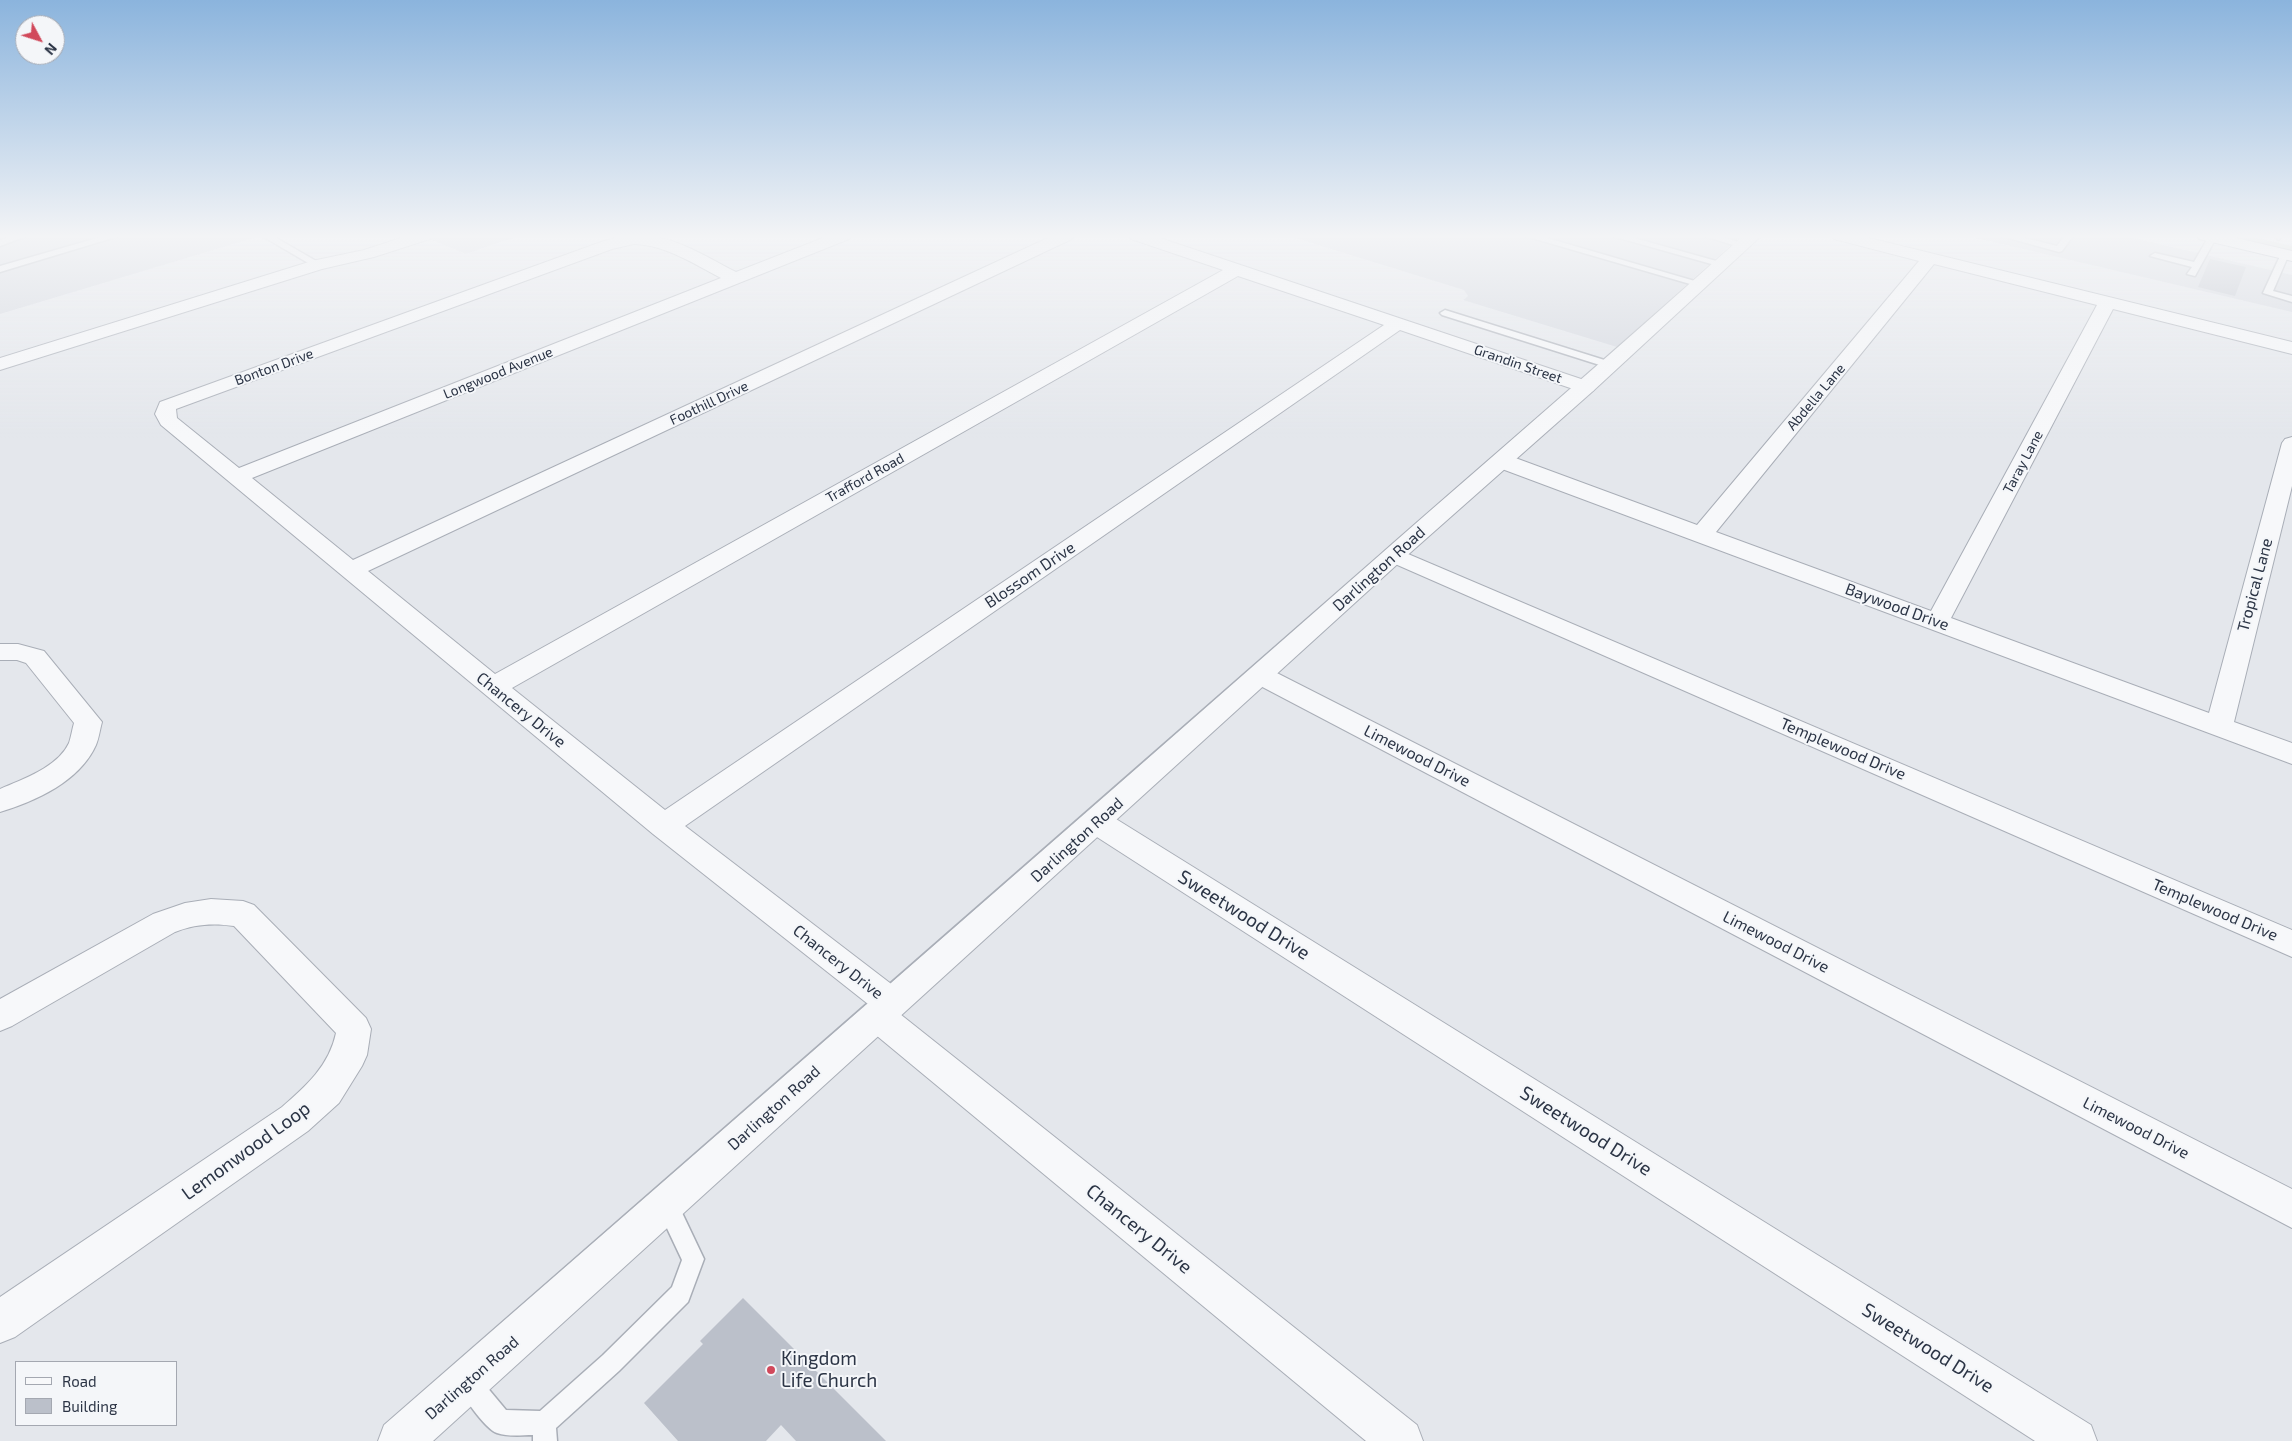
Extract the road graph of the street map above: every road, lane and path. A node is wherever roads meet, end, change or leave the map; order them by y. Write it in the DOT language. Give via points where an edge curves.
graph roads {
  1 [pos="195,303"];
  2 [pos="448,303"];
  3 [pos="675,303"];
  4 [pos="922,303"];
  5 [pos="1177,303"];
  6 [pos="1335,303"];
  7 [pos="1679,303"];
  8 [pos="1893,303"];
  9 [pos="2107,303"];
  10 [pos="2117,303"];
  11 [pos="1445,313"];
  12 [pos="1396,324"];
  13 [pos="2292,348"];
  14 [pos="0,364"];
  15 [pos="1610,365"];
  16 [pos="1586,387"];
  17 [pos="167,406"];
  18 [pos="2292,443"];
  19 [pos="1502,461"];
  20 [pos="236,477"];
  21 [pos="1701,535"];
  22 [pos="1394,555"];
  23 [pos="351,570"];
  24 [pos="1937,622"];
  25 [pos="0,652"];
  26 [pos="1260,675"];
  27 [pos="494,687"];
  28 [pos="2218,726"];
  29 [pos="2292,754"];
  30 [pos="0,801"];
  31 [pos="1097,822"];
  32 [pos="664,826"];
  33 [pos="2292,944"];
  34 [pos="884,1010"];
  35 [pos="0,1016"];
  36 [pos="667,1204"];
  37 [pos="2292,1209"];
  38 [pos="0,1322"];
  39 [pos="468,1382"];
  40 [pos="545,1432"];
  41 [pos="400,1441"];
  42 [pos="1400,1441"];
  43 [pos="2075,1441"];
  1 -- 14 [label="street"];
  2 -- 17 [label="street, Bonton Drive"];
  3 -- 20 [label="street, Longwood Avenue"];
  4 -- 23 [label="street, Foothill Drive"];
  5 -- 27 [label="street, Trafford Road"];
  6 -- 12 [label="street, Grandin Street"];
  7 -- 15 [label="street, Darlington Road"];
  8 -- 21 [label="street, Abdella Lane"];
  9 -- 24 [label="street, Taray Lane"];
  10 -- 13 [label="street"];
  11 -- 15 [label="lane"];
  12 -- 16 [label="street, Grandin Street"];
  12 -- 32 [label="street, Blossom Drive"];
  15 -- 16 [label="street, Darlington Road"];
  16 -- 19 [label="street, Darlington Road"];
  17 -- 20 [label="street, Chancery Drive" via="165,414 168,421"];
  18 -- 28 [label="street, Tropical Lane"];
  19 -- 21 [label="street, Baywood Drive"];
  19 -- 22 [label="street, Darlington Road"];
  20 -- 23 [label="street, Chancery Drive"];
  21 -- 24 [label="street, Baywood Drive"];
  22 -- 26 [label="street, Darlington Road"];
  22 -- 33 [label="street, Templewood Drive"];
  23 -- 27 [label="street, Chancery Drive"];
  24 -- 28 [label="street, Baywood Drive"];
  25 -- 30 [label="street" via="18,652 35,657 88,722 83,743 75,756 55,775"];
  26 -- 31 [label="street, Darlington Road"];
  26 -- 37 [label="street, Limewood Drive"];
  27 -- 32 [label="street, Chancery Drive"];
  28 -- 29 [label="street, Baywood Drive"];
  31 -- 34 [label="street, Darlington Road"];
  31 -- 43 [label="street, Sweetwood Drive"];
  32 -- 34 [label="street, Chancery Drive"];
  34 -- 36 [label="street, Darlington Road"];
  34 -- 42 [label="street, Chancery Drive"];
  35 -- 38 [label="street, Lemonwood Loop" via="164,923 192,912 220,910 243,914 354,1030 349,1055 326,1091 295,1119"];
  36 -- 39 [label="street, Darlington Road"];
  36 -- 40 [label="lane" via="693,1259 680,1294"];
  39 -- 40 [label="lane" via="500,1422"];
  39 -- 41 [label="street, Darlington Road"];
}
